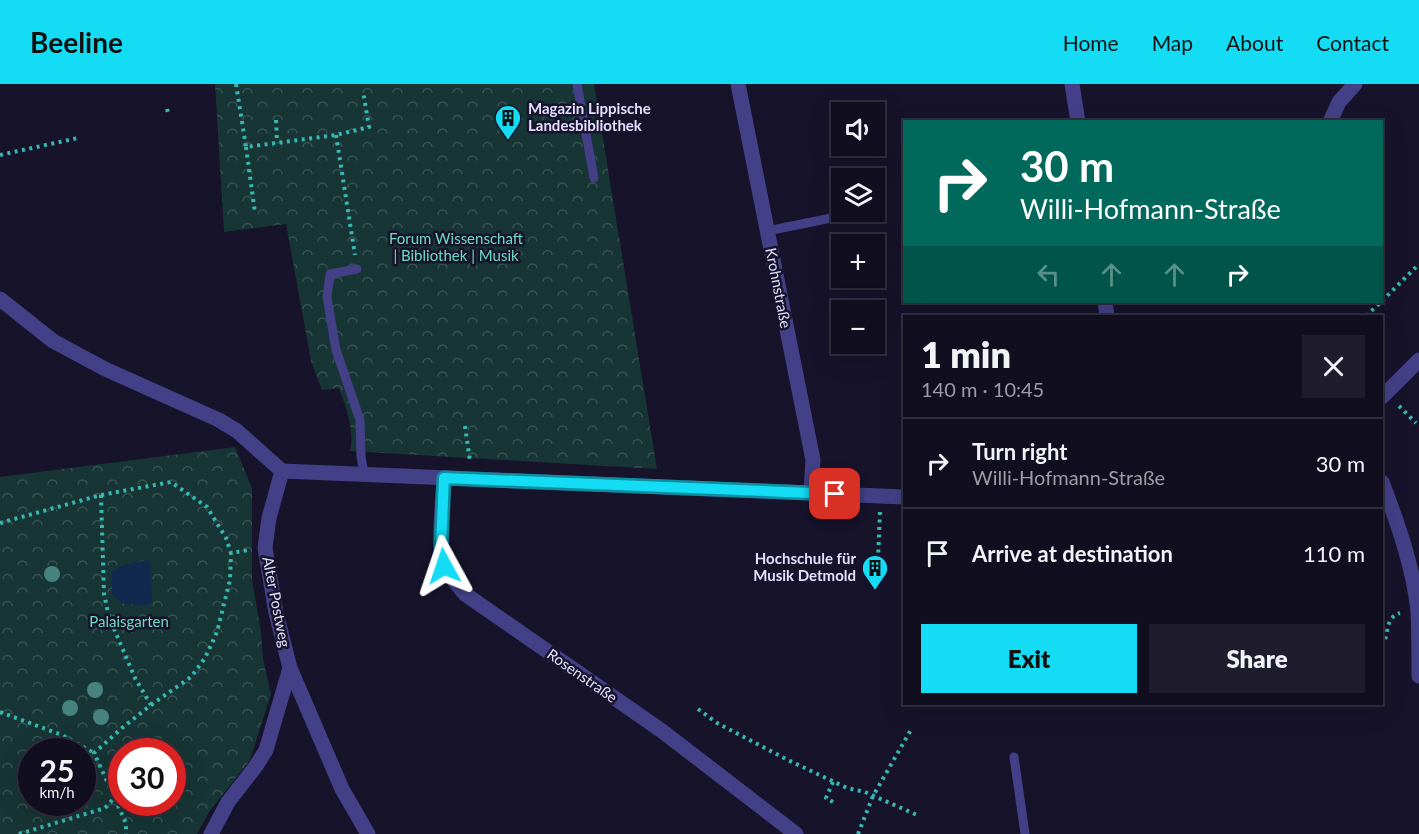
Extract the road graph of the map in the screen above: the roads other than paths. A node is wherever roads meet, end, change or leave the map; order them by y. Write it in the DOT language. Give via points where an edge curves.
graph roads {
  1 [pos="577,84"];
  2 [pos="738,84"];
  3 [pos="1072,84"];
  4 [pos="1355,84"];
  5 [pos="1078,120"];
  6 [pos="1331,120"];
  7 [pos="594,178"];
  8 [pos="831,218"];
  9 [pos="767,231"];
  10 [pos="357,269"];
  11 [pos="0,299"];
  12 [pos="1419,360"];
  13 [pos="1383,396"];
  14 [pos="282,471"];
  15 [pos="364,474"];
  16 [pos="444,478"];
  17 [pos="1383,485"];
  18 [pos="812,493"];
  19 [pos="903,497"];
  20 [pos="1418,613"];
  21 [pos="290,668"];
  22 [pos="1419,676"];
  23 [pos="1014,757"];
  24 [pos="212,834"];
  25 [pos="368,834"];
  26 [pos="796,834"];
  27 [pos="1025,834"];
  1 -- 7 [label="lane"];
  2 -- 9 [label="street, Krohnstraße"];
  3 -- 5 [label="street"];
  4 -- 6 [label="street" via="1339,102"];
  8 -- 9 [label="lane"];
  9 -- 18 [label="street, Krohnstraße" via="813,460"];
  10 -- 15 [label="lane" via="330,274 327,297 336,350 360,420"];
  11 -- 14 [label="street" via="52,341 219,420"];
  12 -- 13 [label="street"];
  14 -- 15 [label="street"];
  14 -- 21 [label="street, Alter Postweg" via="268,518 265,548"];
  15 -- 16 [label="street"];
  16 -- 18 [label="street"];
  16 -- 26 [label="street, Rosenstraße" via="441,546 444,566 456,585 662,731"];
  17 -- 20 [label="street" via="1408,556"];
  18 -- 19 [label="street"];
  20 -- 22 [label="street"];
  21 -- 24 [label="street" via="266,750 228,802"];
  21 -- 25 [label="street, Alter Postweg" via="342,789"];
  23 -- 27 [label="lane"];
}
